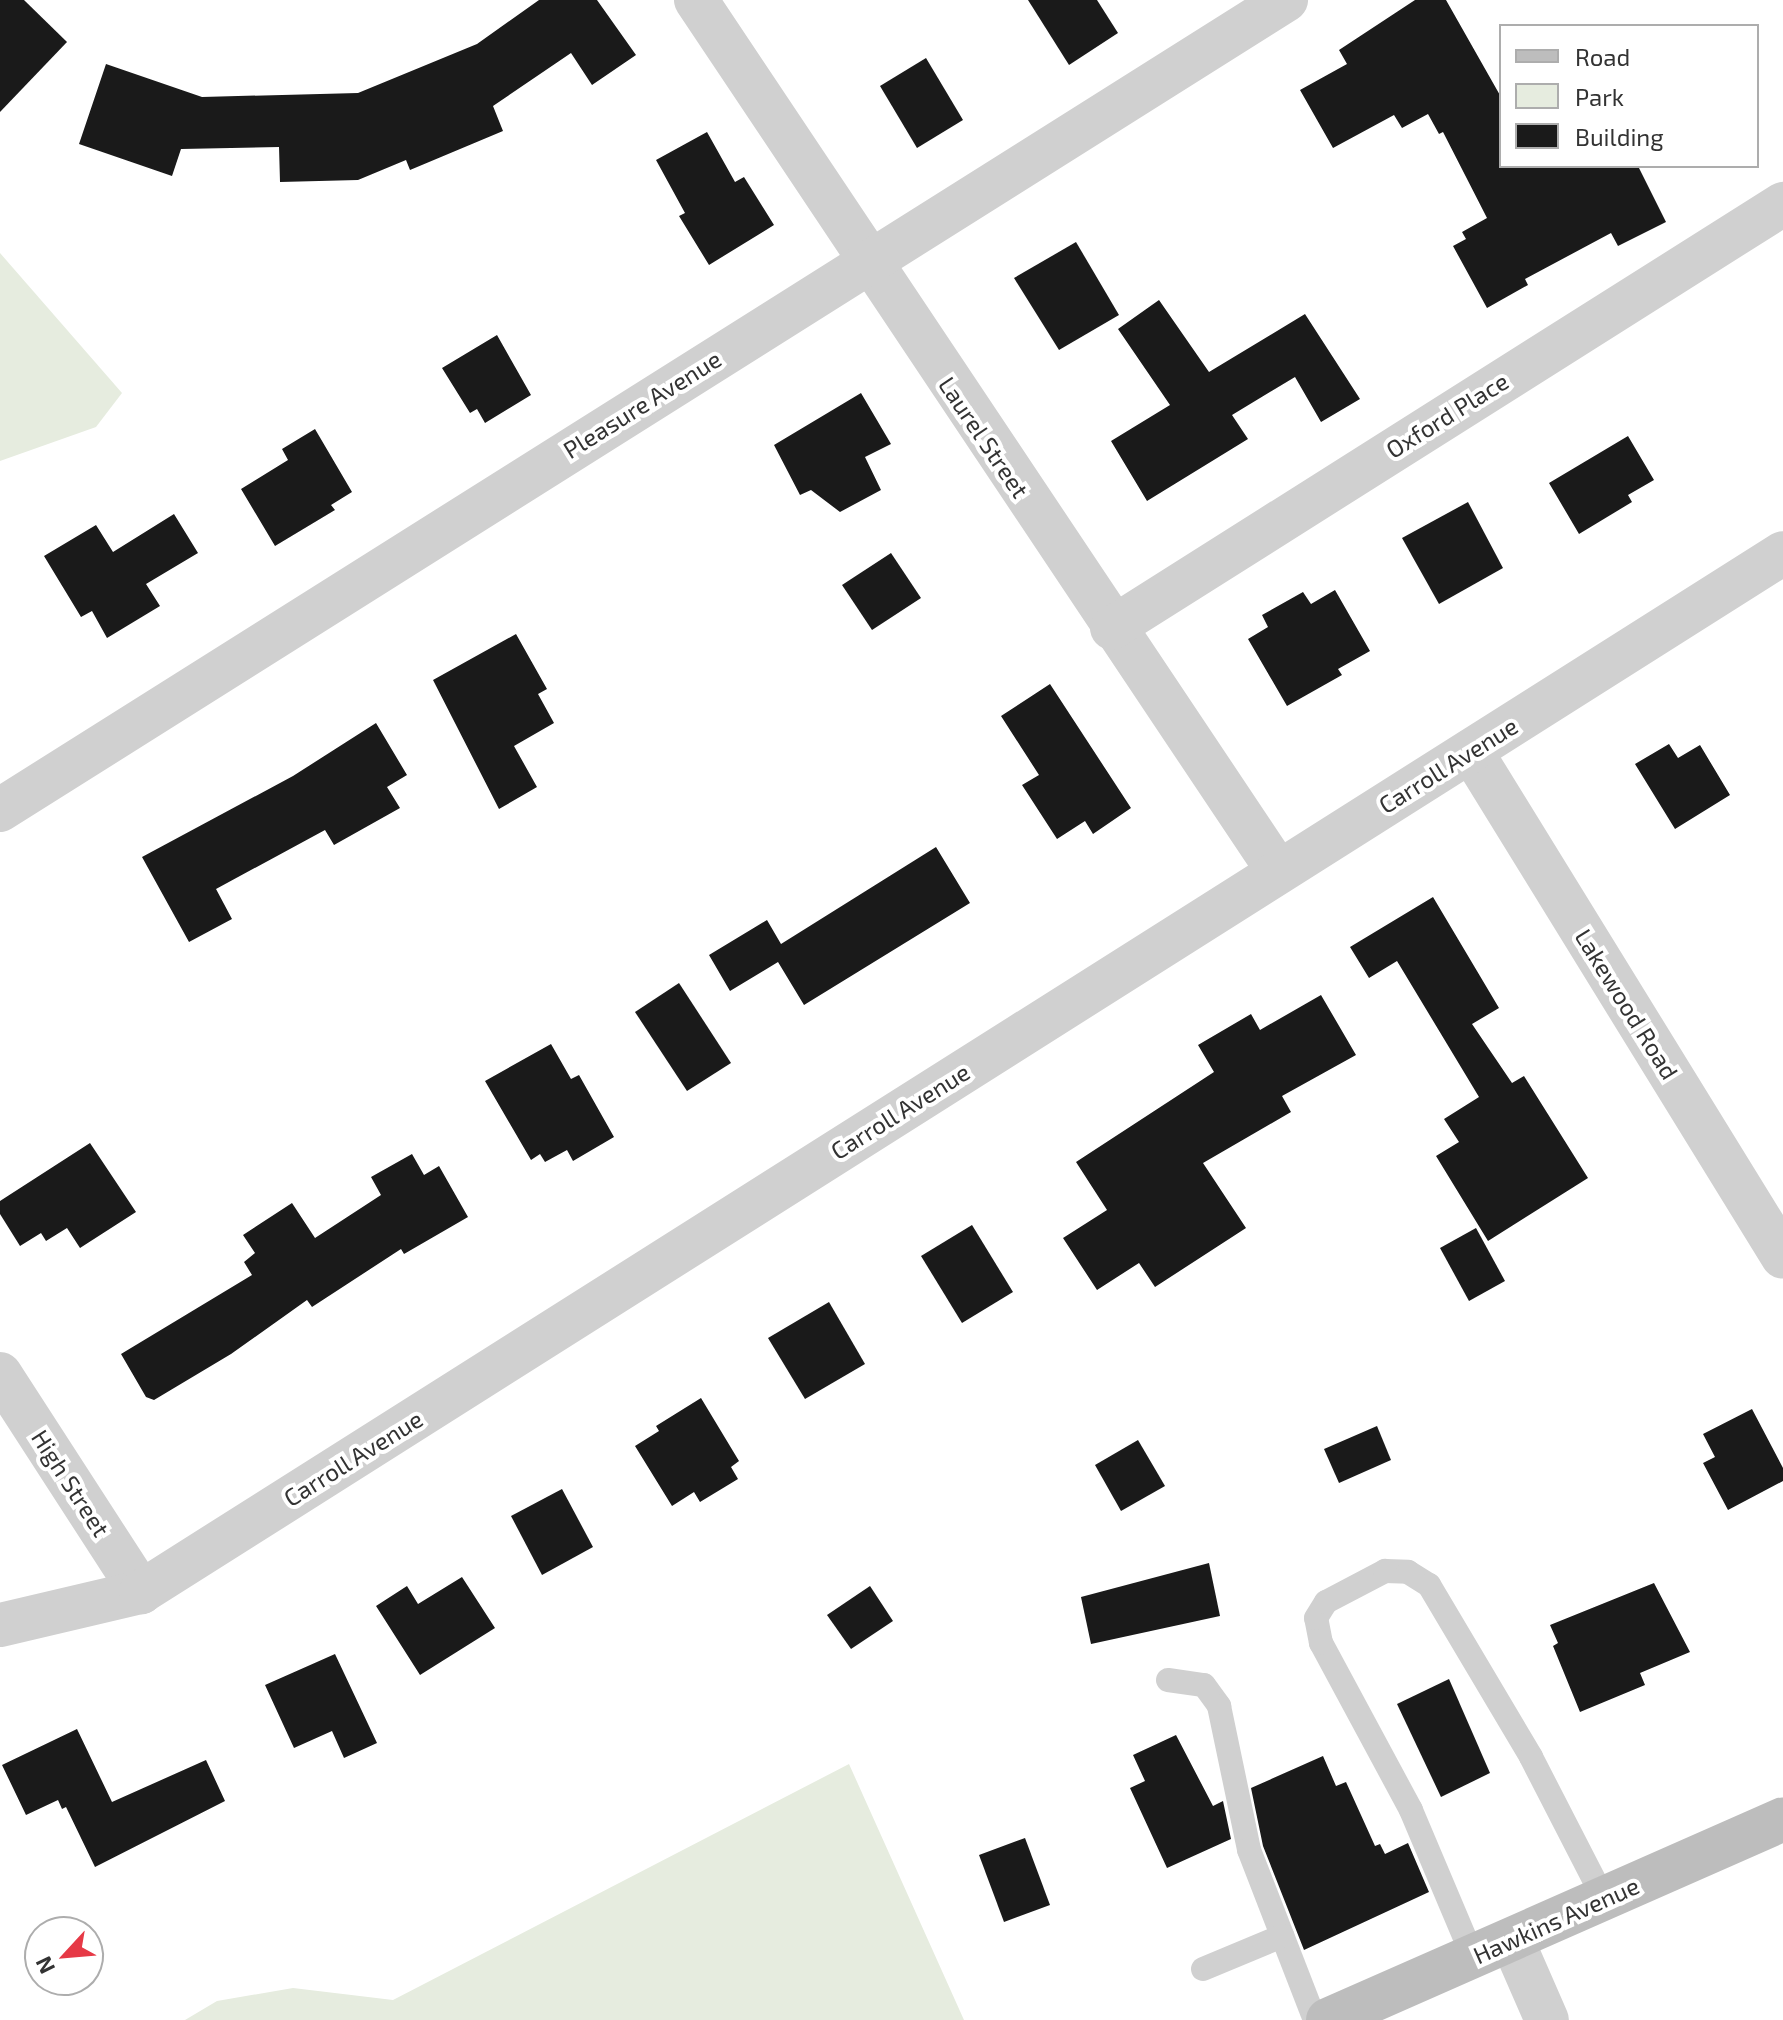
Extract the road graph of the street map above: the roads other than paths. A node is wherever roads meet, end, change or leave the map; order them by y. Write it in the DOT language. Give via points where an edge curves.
graph roads {
  1 [pos="696,0"];
  2 [pos="1286,0"];
  3 [pos="1783,204"];
  4 [pos="867,262"];
  5 [pos="1783,553"];
  6 [pos="1112,628"];
  7 [pos="1471,751"];
  8 [pos="0,810"];
  9 [pos="1278,871"];
  10 [pos="1783,1257"];
  11 [pos="0,1374"];
  12 [pos="141,1592"];
  13 [pos="0,1625"];
  14 [pos="1168,1680"];
  15 [pos="1783,1819"];
  16 [pos="1604,1899"];
  17 [pos="1282,1936"];
  18 [pos="1492,1948"];
  19 [pos="1203,1969"];
  20 [pos="1315,2020"];
  21 [pos="1328,2020"];
  22 [pos="1547,2020"];
  1 -- 4 [label="street, Laurel Street"];
  2 -- 4 [label="street, Pleasure Avenue"];
  3 -- 6 [label="street, Oxford Place"];
  4 -- 6 [label="street, Laurel Street"];
  4 -- 8 [label="street, Pleasure Avenue"];
  5 -- 7 [label="street, Carroll Avenue"];
  6 -- 9 [label="street, Laurel Street"];
  7 -- 9 [label="street, Carroll Avenue"];
  7 -- 10 [label="street, Lakewood Road"];
  9 -- 12 [label="street, Carroll Avenue"];
  11 -- 12 [label="street, High Street"];
  12 -- 13 [label="street, Carroll Avenue"];
  14 -- 17 [label="lane" via="1204,1685 1219,1706 1249,1850"];
  15 -- 16 [label="street, Hawkins Avenue"];
  16 -- 18 [label="street, Hawkins Avenue"];
  16 -- 18 [label="lane" via="1531,1757 1429,1585 1408,1572 1385,1571 1326,1602 1316,1618 1321,1643"];
  17 -- 19 [label="lane"];
  17 -- 20 [label="lane"];
  18 -- 21 [label="street, Hawkins Avenue"];
  18 -- 22 [label="street"];
}
